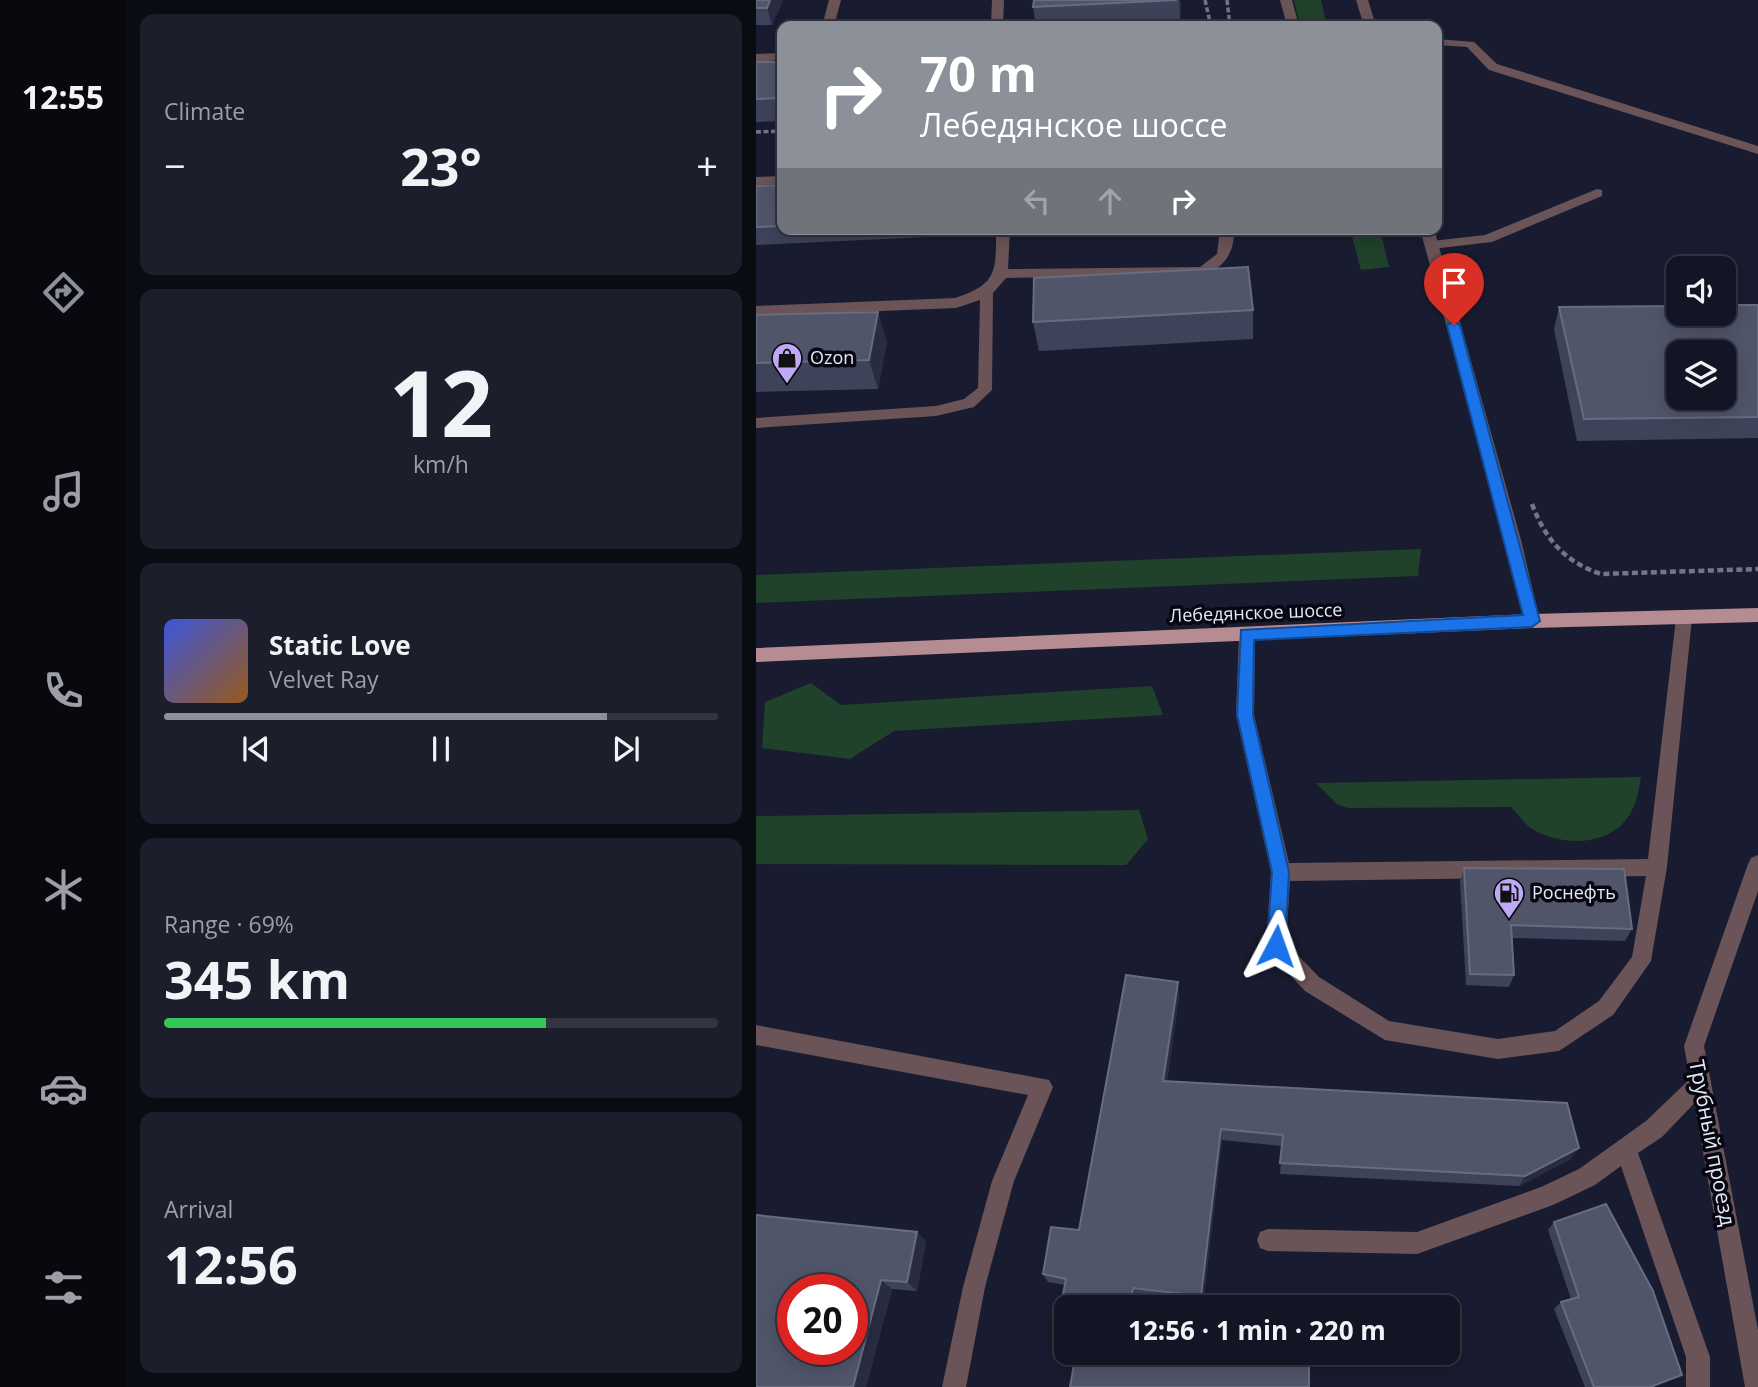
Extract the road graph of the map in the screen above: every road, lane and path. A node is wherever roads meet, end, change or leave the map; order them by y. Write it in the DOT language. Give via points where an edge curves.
graph roads {
  1 [pos="835,0"];
  2 [pos="999,0"];
  3 [pos="1205,0"];
  4 [pos="1227,0"];
  5 [pos="1286,0"];
  6 [pos="1362,0"];
  7 [pos="829,21"];
  8 [pos="998,21"];
  9 [pos="1209,21"];
  10 [pos="1229,21"];
  11 [pos="1292,21"];
  12 [pos="1368,21"];
  13 [pos="1442,42"];
  14 [pos="777,57"];
  15 [pos="756,58"];
  16 [pos="777,131"];
  17 [pos="756,132"];
  18 [pos="1758,149"];
  19 [pos="777,180"];
  20 [pos="756,181"];
  21 [pos="1597,193"];
  22 [pos="1003,235"];
  23 [pos="1227,235"];
  24 [pos="1429,237"];
  25 [pos="1003,274"];
  26 [pos="987,294"];
  27 [pos="756,311"];
  28 [pos="756,422"];
  29 [pos="1530,496"];
  30 [pos="1758,569"];
  31 [pos="1758,615"];
  32 [pos="1684,618"];
  33 [pos="1532,621"];
  34 [pos="1247,634"];
  35 [pos="756,655"];
  36 [pos="1758,864"];
  37 [pos="1657,867"];
  38 [pos="1281,872"];
  39 [pos="756,1035"];
  40 [pos="1701,1082"];
  41 [pos="1626,1149"];
  42 [pos="1268,1240"];
  43 [pos="954,1387"];
  44 [pos="1698,1387"];
  45 [pos="1758,1387"];
  1 -- 7 [label="street"];
  2 -- 8 [label="street"];
  3 -- 9 [label="path"];
  4 -- 10 [label="path"];
  5 -- 11 [label="street"];
  6 -- 12 [label="street"];
  13 -- 18 [label="street" via="1470,44 1493,67"];
  14 -- 15 [label="street"];
  16 -- 17 [label="path"];
  19 -- 20 [label="street"];
  21 -- 24 [label="street" via="1486,239"];
  22 -- 25 [label="street"];
  23 -- 25 [label="street" via="1228,246 1218,264 1202,271"];
  24 -- 33 [label="street"];
  25 -- 26 [label="street"];
  26 -- 27 [label="street" via="957,303"];
  26 -- 28 [label="street" via="985,390 969,403 936,411"];
  29 -- 30 [label="path" via="1538,523 1557,549 1580,568 1601,574"];
  31 -- 32 [label="main road, Лебедянское шоссе"];
  32 -- 33 [label="main road, Лебедянское шоссе"];
  32 -- 37 [label="street"];
  33 -- 34 [label="main road, Лебедянское шоссе"];
  34 -- 35 [label="main road, Лебедянское шоссе"];
  34 -- 38 [label="street" via="1245,715"];
  36 -- 40 [label="street, Трубный проезд" via="1694,1046"];
  37 -- 38 [label="street"];
  37 -- 38 [label="street" via="1640,961 1606,1008 1559,1041 1498,1049 1385,1030 1312,984 1276,946"];
  39 -- 43 [label="street" via="1042,1087 1003,1181 974,1287"];
  40 -- 41 [label="street" via="1654,1129"];
  40 -- 45 [label="street, Трубный проезд"];
  41 -- 42 [label="street" via="1587,1177 1545,1198 1417,1243"];
  41 -- 44 [label="street" via="1698,1357"];
}
